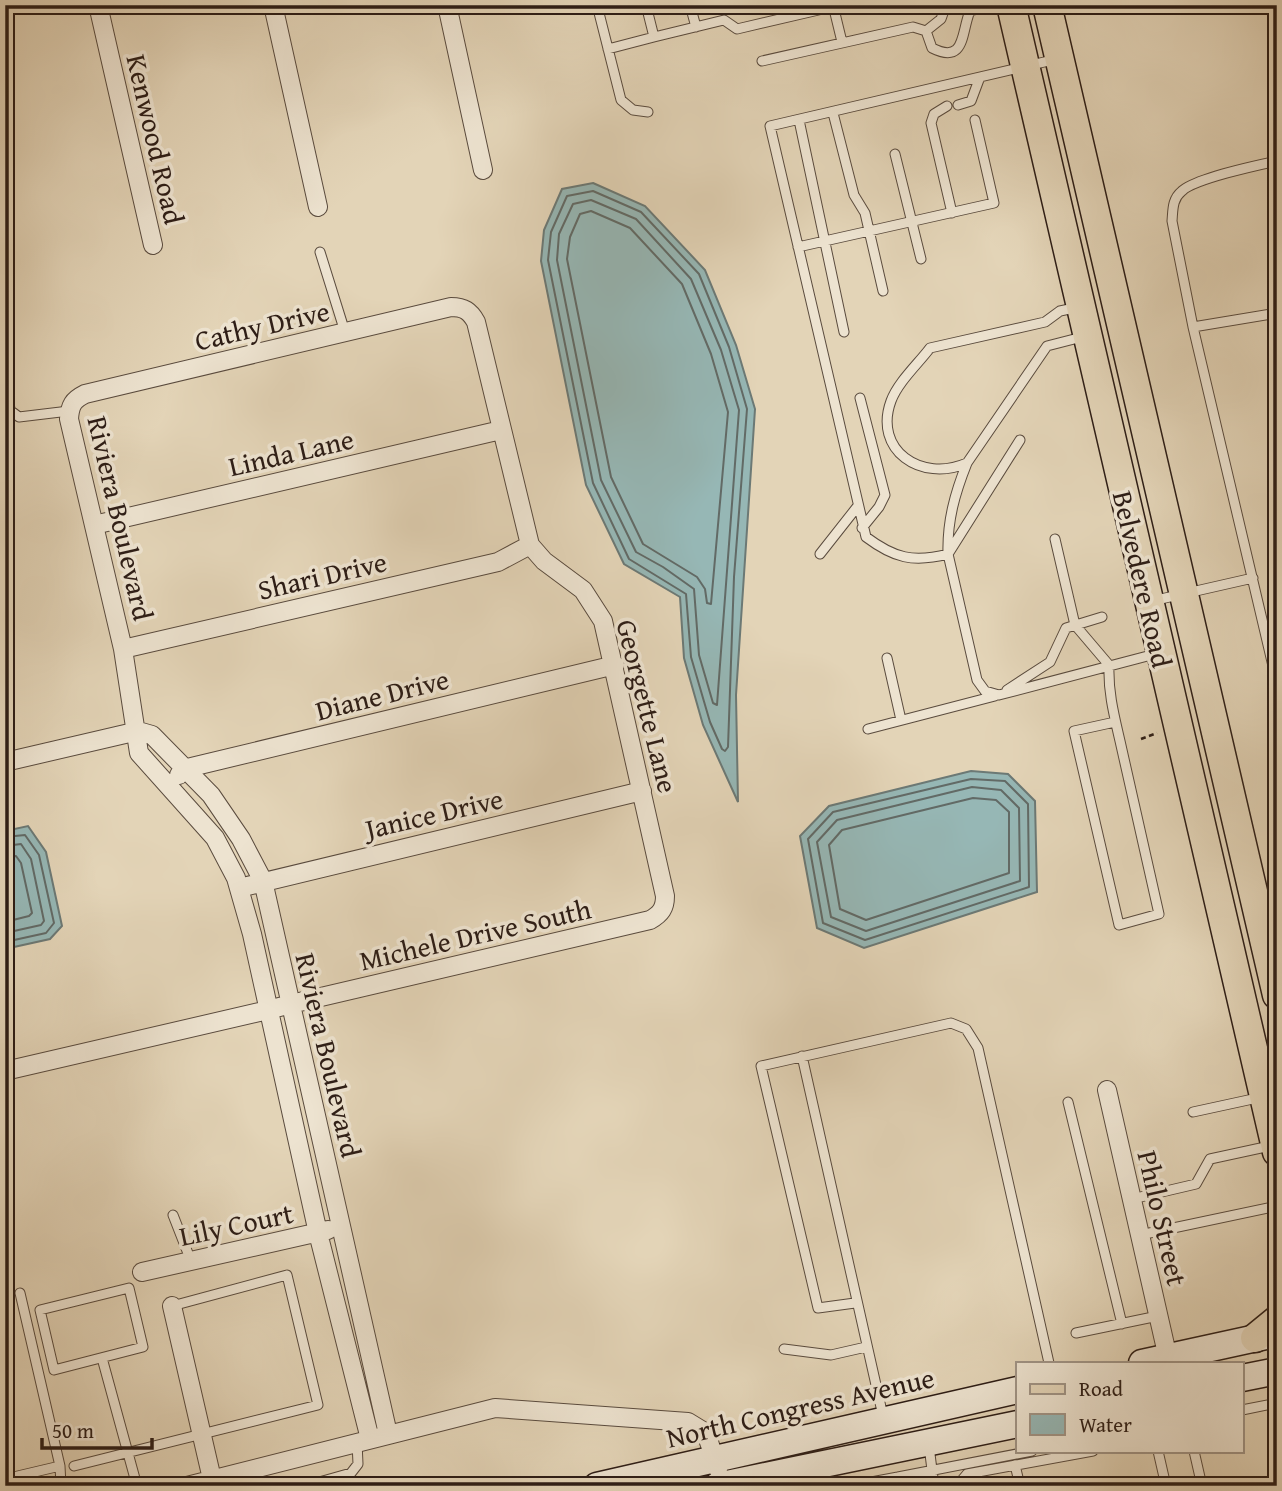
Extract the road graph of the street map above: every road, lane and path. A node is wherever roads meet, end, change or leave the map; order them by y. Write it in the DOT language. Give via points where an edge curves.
graph roads {
  1 [pos="98,5"];
  2 [pos="273,5"];
  3 [pos="447,5"];
  4 [pos="597,5"];
  5 [pos="646,5"];
  6 [pos="690,5"];
  7 [pos="946,5"];
  8 [pos="993,5"];
  9 [pos="1011,5"];
  10 [pos="1047,5"];
  11 [pos="835,6"];
  12 [pos="695,27"];
  13 [pos="926,31"];
  14 [pos="654,37"];
  15 [pos="842,42"];
  16 [pos="608,49"];
  17 [pos="1059,59"];
  18 [pos="762,61"];
  19 [pos="1025,66"];
  20 [pos="980,77"];
  21 [pos="958,105"];
  22 [pos="947,106"];
  23 [pos="648,111"];
  24 [pos="833,113"];
  25 [pos="799,120"];
  26 [pos="975,120"];
  27 [pos="895,154"];
  28 [pos="1277,161"];
  29 [pos="484,170"];
  30 [pos="318,207"];
  31 [pos="952,213"];
  32 [pos="911,222"];
  33 [pos="870,232"];
  34 [pos="827,241"];
  35 [pos="153,244"];
  36 [pos="798,247"];
  37 [pos="320,252"];
  38 [pos="920,259"];
  39 [pos="883,291"];
  40 [pos="1080,307"];
  41 [pos="1277,313"];
  42 [pos="1193,327"];
  43 [pos="345,332"];
  44 [pos="844,332"];
  45 [pos="1087,336"];
  46 [pos="5,396"];
  47 [pos="860,398"];
  48 [pos="72,405"];
  49 [pos="501,430"];
  50 [pos="1020,440"];
  51 [pos="967,463"];
  52 [pos="857,506"];
  53 [pos="94,525"];
  54 [pos="862,528"];
  55 [pos="1055,539"];
  56 [pos="530,545"];
  57 [pos="820,554"];
  58 [pos="948,554"];
  59 [pos="1253,578"];
  60 [pos="1183,594"];
  61 [pos="1149,602"];
  62 [pos="1102,617"];
  63 [pos="1075,625"];
  64 [pos="123,649"];
  65 [pos="1161,653"];
  66 [pos="887,658"];
  67 [pos="615,665"];
  68 [pos="1109,665"];
  69 [pos="1277,683"];
  70 [pos="999,695"];
  71 [pos="901,720"];
  72 [pos="1214,721"];
  73 [pos="1115,722"];
  74 [pos="868,729"];
  75 [pos="138,731"];
  76 [pos="1157,733"];
  77 [pos="1141,739"];
  78 [pos="5,762"];
  79 [pos="183,769"];
  80 [pos="171,787"];
  81 [pos="642,791"];
  82 [pos="263,881"];
  83 [pos="239,888"];
  84 [pos="665,906"];
  85 [pos="1277,995"];
  86 [pos="291,1004"];
  87 [pos="268,1010"];
  88 [pos="802,1056"];
  89 [pos="5,1071"];
  90 [pos="1107,1090"];
  91 [pos="1264,1096"];
  92 [pos="1068,1102"];
  93 [pos="1194,1112"];
  94 [pos="1276,1148"];
  95 [pos="1132,1199"];
  96 [pos="1277,1206"];
  97 [pos="173,1215"];
  98 [pos="342,1227"];
  99 [pos="318,1233"];
  100 [pos="1140,1235"];
  101 [pos="191,1261"];
  102 [pos="142,1272"];
  103 [pos="20,1293"];
  104 [pos="855,1303"];
  105 [pos="172,1306"];
  106 [pos="1158,1316"];
  107 [pos="1277,1320"];
  108 [pos="1122,1324"];
  109 [pos="1076,1334"];
  110 [pos="1266,1336"];
  111 [pos="866,1347"];
  112 [pos="784,1349"];
  113 [pos="102,1358"];
  114 [pos="1168,1358"];
  115 [pos="1049,1362"];
  116 [pos="1147,1362"];
  117 [pos="1277,1371"];
  118 [pos="1244,1378"];
  119 [pos="1016,1390"];
  120 [pos="1277,1403"];
  121 [pos="1244,1410"];
  122 [pos="884,1419"];
  123 [pos="1016,1424"];
  124 [pos="202,1434"];
  125 [pos="388,1434"];
  126 [pos="363,1441"];
  127 [pos="928,1441"];
  128 [pos="1027,1452"];
  129 [pos="1087,1452"];
  130 [pos="1158,1452"];
  131 [pos="1194,1452"];
  132 [pos="128,1453"];
  133 [pos="715,1459"];
  134 [pos="1015,1465"];
  135 [pos="60,1466"];
  136 [pos="74,1466"];
  137 [pos="933,1470"];
  138 [pos="5,1479"];
  139 [pos="899,1481"];
  140 [pos="213,1483"];
  141 [pos="721,1485"];
  142 [pos="61,1486"];
  143 [pos="137,1486"];
  144 [pos="187,1486"];
  145 [pos="305,1486"];
  146 [pos="597,1486"];
  147 [pos="850,1486"];
  148 [pos="934,1486"];
  149 [pos="957,1486"];
  150 [pos="1020,1486"];
  151 [pos="1166,1486"];
  152 [pos="1202,1486"];
  1 -- 35 [label="street, Kenwood Road"];
  2 -- 30 [label="street"];
  3 -- 29 [label="street"];
  4 -- 16 [label="lane"];
  5 -- 14 [label="lane"];
  6 -- 12 [label="lane"];
  7 -- 13 [label="lane" via="941,19"];
  8 -- 13 [label="lane" via="970,10 962,45 956,50 942,53 932,48"];
  9 -- 19 [label="main road, Belvedere Road"];
  10 -- 17 [label="main road, Belvedere Road"];
  11 -- 12 [label="lane" via="737,29 723,20"];
  11 -- 15 [label="lane"];
  12 -- 14 [label="lane"];
  13 -- 15 [label="lane" via="913,27"];
  14 -- 16 [label="lane"];
  15 -- 18 [label="lane"];
  16 -- 23 [label="lane" via="621,100 633,110"];
  17 -- 19 [label="lane"];
  17 -- 60 [label="main road, Belvedere Road"];
  19 -- 20 [label="lane"];
  19 -- 40 [label="main road, Belvedere Road"];
  20 -- 21 [label="lane" via="971,101"];
  20 -- 24 [label="lane"];
  22 -- 31 [label="lane" via="934,114 931,123"];
  24 -- 25 [label="lane"];
  24 -- 33 [label="lane" via="854,195"];
  25 -- 34 [label="lane"];
  25 -- 36 [label="lane" via="770,126"];
  26 -- 31 [label="lane" via="994,203"];
  27 -- 32 [label="lane"];
  28 -- 42 [label="lane" via="1202,181 1177,196 1172,221"];
  31 -- 32 [label="lane"];
  32 -- 33 [label="lane"];
  32 -- 38 [label="lane"];
  33 -- 34 [label="lane"];
  33 -- 39 [label="lane"];
  34 -- 36 [label="lane"];
  34 -- 44 [label="lane"];
  36 -- 52 [label="lane"];
  37 -- 43 [label="lane"];
  40 -- 45 [label="main road, Belvedere Road"];
  40 -- 51 [label="lane" via="1045,322 930,348 892,398 889,430 904,457 933,471 949,471"];
  41 -- 42 [label="lane"];
  42 -- 59 [label="lane"];
  43 -- 48 [label="street, Cathy Drive" via="85,394"];
  43 -- 49 [label="street, Cathy Drive" via="462,307 476,322"];
  45 -- 51 [label="lane" via="1047,346"];
  45 -- 61 [label="main road, Belvedere Road"];
  46 -- 48 [label="lane" via="11,411 19,416"];
  47 -- 54 [label="lane" via="885,495"];
  48 -- 53 [label="street, Riviera Boulevard"];
  49 -- 53 [label="street, Linda Lane"];
  49 -- 56 [label="street"];
  50 -- 58 [label="lane"];
  51 -- 58 [label="lane" via="953,498"];
  52 -- 54 [label="lane"];
  52 -- 57 [label="lane"];
  53 -- 64 [label="street, Riviera Boulevard"];
  54 -- 58 [label="lane" via="866,537 891,555 927,560"];
  55 -- 63 [label="lane"];
  56 -- 64 [label="street, Shari Drive" via="498,562"];
  56 -- 67 [label="street, Georgette Lane" via="591,599 608,633"];
  58 -- 70 [label="lane" via="977,680 985,691"];
  59 -- 60 [label="lane"];
  59 -- 69 [label="lane"];
  60 -- 61 [label="lane"];
  60 -- 72 [label="main road, Belvedere Road"];
  61 -- 65 [label="main road, Belvedere Road"];
  62 -- 63 [label="lane"];
  63 -- 68 [label="lane"];
  63 -- 70 [label="lane" via="1066,628 1050,662"];
  64 -- 75 [label="street, Riviera Boulevard"];
  65 -- 68 [label="lane"];
  65 -- 72 [label="main road" via="1182,668"];
  65 -- 91 [label="main road, Belvedere Road"];
  66 -- 71 [label="lane"];
  67 -- 79 [label="street, Diane Drive"];
  67 -- 81 [label="street, Georgette Lane"];
  68 -- 70 [label="lane"];
  68 -- 73 [label="lane" via="1108,689"];
  70 -- 71 [label="lane"];
  71 -- 74 [label="lane"];
  72 -- 85 [label="main road, Belvedere Road"];
  73 -- 73 [label="lane" via="1074,731 1119,925 1159,914"];
  75 -- 78 [label="street"];
  75 -- 79 [label="street, Riviera Boulevard" via="152,735"];
  75 -- 80 [label="street, Riviera Boulevard" via="139,753"];
  76 -- 77 [label="path"];
  79 -- 80 [label="street"];
  79 -- 82 [label="street, Riviera Boulevard" via="211,795"];
  80 -- 83 [label="street, Riviera Boulevard" via="215,838"];
  81 -- 82 [label="street, Janice Drive"];
  81 -- 84 [label="street, Georgette Lane"];
  82 -- 83 [label="street, Janice Drive"];
  82 -- 86 [label="street, Riviera Boulevard"];
  83 -- 87 [label="street, Riviera Boulevard"];
  84 -- 86 [label="street, Michele Drive South" via="650,920"];
  86 -- 87 [label="street, Michele Drive South"];
  86 -- 98 [label="street, Riviera Boulevard"];
  87 -- 89 [label="street, Michele Drive South"];
  87 -- 99 [label="street, Riviera Boulevard"];
  88 -- 104 [label="lane"];
  88 -- 104 [label="lane" via="761,1066 818,1308"];
  88 -- 115 [label="lane" via="951,1023 967,1029 978,1048"];
  90 -- 95 [label="street, Philo Street"];
  91 -- 93 [label="lane"];
  91 -- 94 [label="main road, Belvedere Road"];
  92 -- 108 [label="lane"];
  94 -- 95 [label="lane" via="1210,1159 1196,1184"];
  95 -- 100 [label="street, Philo Street"];
  96 -- 100 [label="lane"];
  97 -- 101 [label="lane"];
  98 -- 99 [label="street, Lily Court"];
  98 -- 125 [label="street, Riviera Boulevard"];
  99 -- 101 [label="street, Lily Court"];
  99 -- 126 [label="street, Riviera Boulevard"];
  100 -- 106 [label="street, Philo Street"];
  101 -- 102 [label="street, Lily Court"];
  103 -- 135 [label="lane"];
  104 -- 111 [label="lane"];
  105 -- 124 [label="street"];
  105 -- 124 [label="lane" via="286,1275 318,1405"];
  106 -- 108 [label="lane"];
  106 -- 114 [label="street, Philo Street"];
  107 -- 110 [label="main road"];
  108 -- 109 [label="lane"];
  110 -- 114 [label="street"];
  111 -- 112 [label="lane" via="831,1355"];
  111 -- 122 [label="lane"];
  113 -- 113 [label="lane" via="54,1370 40,1310 129,1288 143,1347"];
  113 -- 132 [label="lane"];
  114 -- 116 [label="street"];
  117 -- 118 [label="street"];
  119 -- 122 [label="street, North Congress Avenue"];
  120 -- 121 [label="lane"];
  122 -- 133 [label="street, North Congress Avenue"];
  123 -- 127 [label="street, North Congress Avenue"];
  124 -- 132 [label="lane"];
  124 -- 140 [label="street"];
  125 -- 126 [label="street"];
  125 -- 133 [label="street" via="495,1408 688,1422 706,1433"];
  126 -- 140 [label="street"];
  126 -- 145 [label="lane" via="351,1473"];
  127 -- 137 [label="lane"];
  127 -- 141 [label="street, North Congress Avenue"];
  128 -- 137 [label="lane"];
  129 -- 134 [label="lane"];
  130 -- 151 [label="lane"];
  131 -- 152 [label="lane"];
  132 -- 136 [label="lane"];
  132 -- 143 [label="lane"];
  133 -- 141 [label="street"];
  133 -- 146 [label="street, North Congress Avenue"];
  134 -- 149 [label="lane" via="967,1474"];
  134 -- 150 [label="lane"];
  135 -- 138 [label="lane"];
  135 -- 142 [label="lane"];
  137 -- 139 [label="lane"];
  137 -- 148 [label="lane"];
  139 -- 147 [label="lane"];
  140 -- 144 [label="street"];
}
